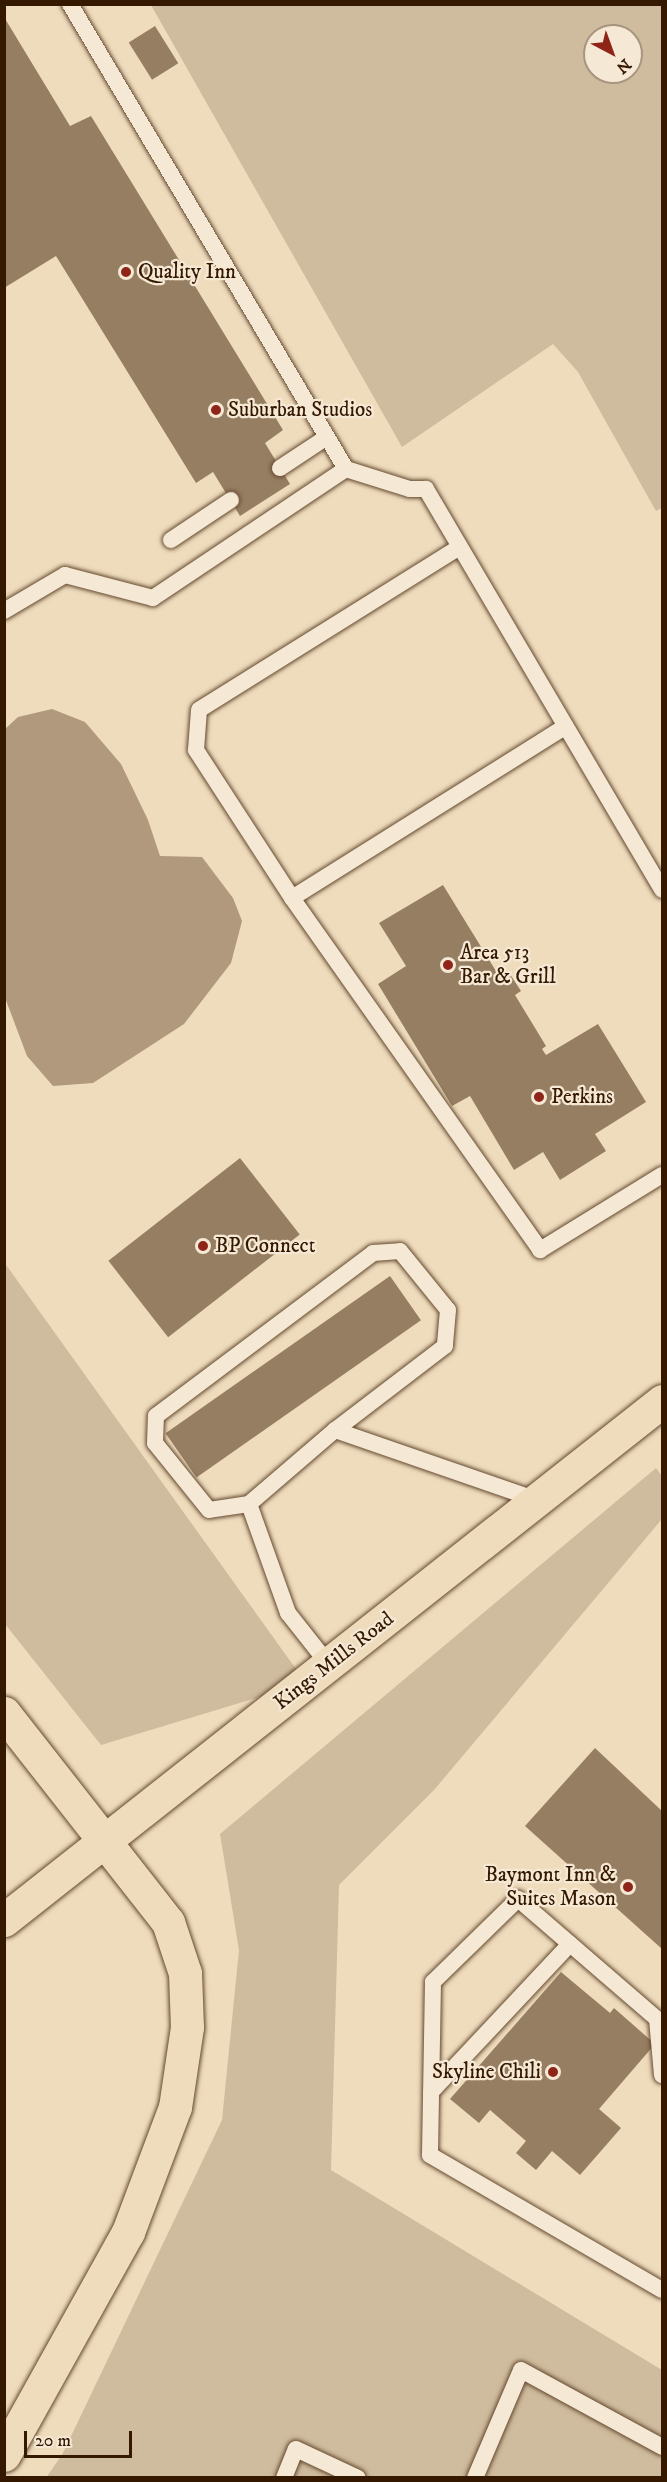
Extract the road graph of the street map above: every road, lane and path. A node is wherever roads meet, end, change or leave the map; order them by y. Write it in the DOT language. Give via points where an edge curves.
graph roads {
  1 [pos="70,4"];
  2 [pos="327,437"];
  3 [pos="280,468"];
  4 [pos="346,468"];
  5 [pos="231,500"];
  6 [pos="171,540"];
  7 [pos="458,548"];
  8 [pos="4,610"];
  9 [pos="565,727"];
  10 [pos="663,890"];
  11 [pos="292,898"];
  12 [pos="663,1174"];
  13 [pos="663,1401"];
  14 [pos="335,1430"];
  15 [pos="537,1500"];
  16 [pos="249,1504"];
  17 [pos="329,1665"];
  18 [pos="4,1713"];
  19 [pos="106,1842"];
  20 [pos="4,1920"];
  21 [pos="570,1944"];
  22 [pos="663,2075"];
  23 [pos="431,2092"];
  24 [pos="663,2290"];
  25 [pos="663,2447"];
  26 [pos="4,2455"];
  27 [pos="285,2478"];
  28 [pos="358,2478"];
  29 [pos="475,2478"];
  1 -- 2 [label="lane"];
  2 -- 3 [label="lane"];
  2 -- 4 [label="lane"];
  4 -- 7 [label="lane" via="410,489 426,489"];
  4 -- 8 [label="lane" via="153,598 65,575"];
  5 -- 6 [label="lane"];
  7 -- 9 [label="lane"];
  7 -- 11 [label="lane" via="199,710 196,750"];
  9 -- 10 [label="lane"];
  9 -- 11 [label="lane"];
  11 -- 12 [label="lane" via="540,1250"];
  13 -- 15 [label="main road, Kings Mills Road"];
  14 -- 15 [label="lane"];
  14 -- 16 [label="lane"];
  14 -- 16 [label="lane" via="445,1346 448,1310 400,1251 373,1253 156,1416 155,1443 209,1510"];
  15 -- 17 [label="main road, Kings Mills Road"];
  16 -- 17 [label="lane" via="288,1613"];
  17 -- 19 [label="main road, Kings Mills Road"];
  18 -- 19 [label="main road"];
  19 -- 20 [label="main road, Kings Mills Road"];
  19 -- 26 [label="main road" via="168,1922 178,1947 185,1973 188,2027 181,2080 159,2158 128,2232"];
  21 -- 22 [label="lane" via="657,2019"];
  21 -- 23 [label="lane"];
  21 -- 23 [label="lane" via="518,1899 433,1982"];
  23 -- 24 [label="lane" via="430,2155"];
  25 -- 29 [label="lane" via="520,2370"];
  27 -- 28 [label="lane" via="296,2449"];
}
